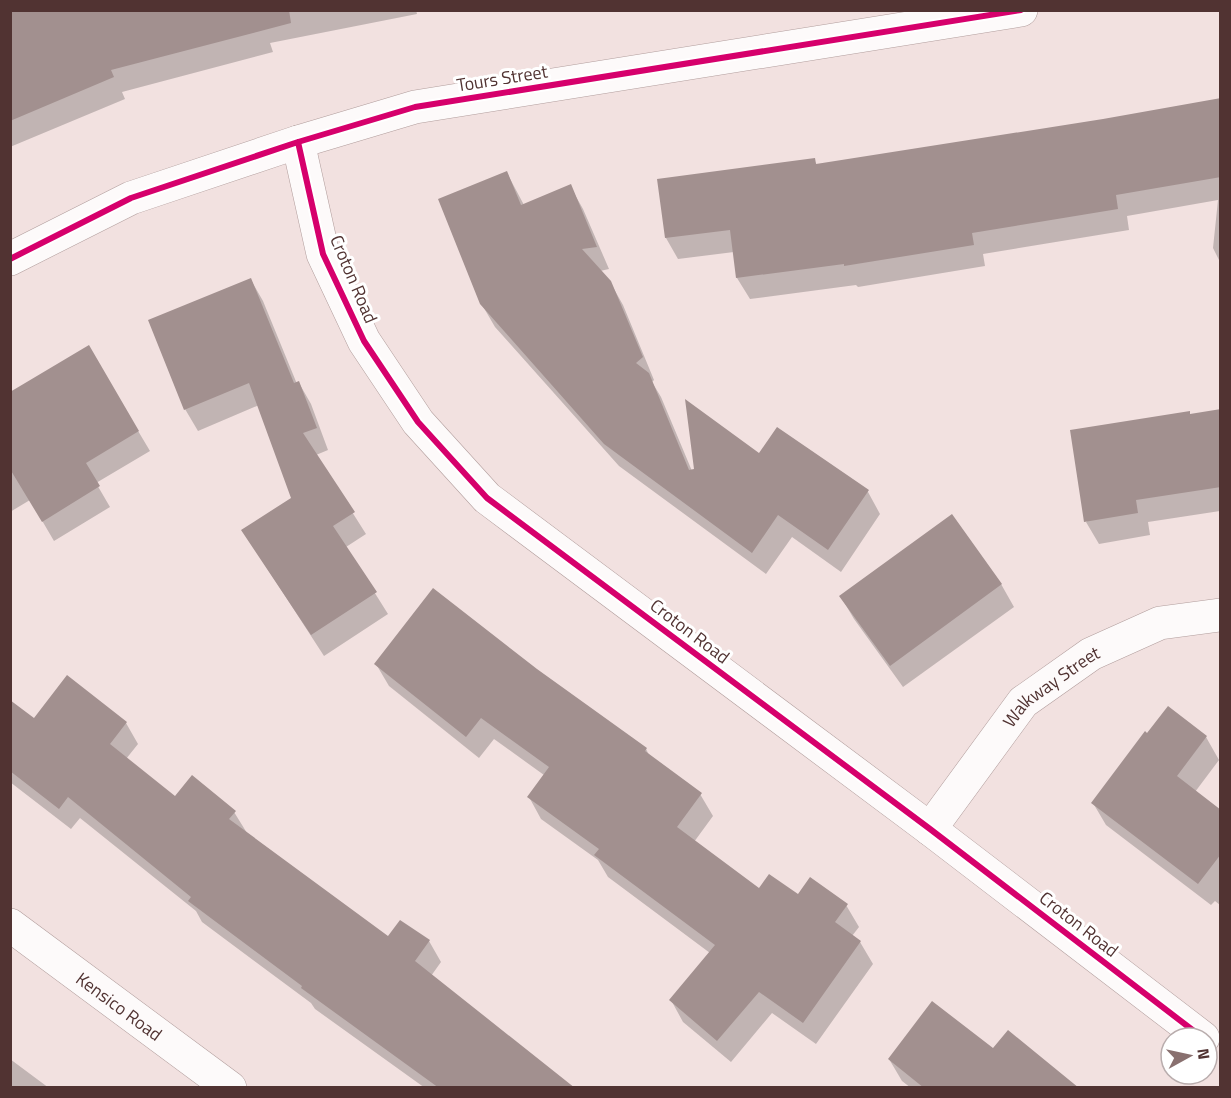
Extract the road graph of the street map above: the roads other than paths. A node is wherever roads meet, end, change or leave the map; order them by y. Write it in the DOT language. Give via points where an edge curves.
graph roads {
  1 [pos="1022,10"];
  2 [pos="298,142"];
  3 [pos="10,259"];
  4 [pos="1221,615"];
  5 [pos="930,828"];
  6 [pos="10,925"];
  7 [pos="1187,1026"];
  8 [pos="230,1088"];
  1 -- 2 [label="street, Tours Street" via="415,107"];
  2 -- 3 [label="street, Tours Street" via="131,198"];
  2 -- 5 [label="street, Croton Road" via="323,254 364,341 418,422 487,498"];
  4 -- 5 [label="street, Walkway Street" via="1160,623 1091,654 1023,702"];
  5 -- 7 [label="street, Croton Road"];
  6 -- 8 [label="street, Kensico Road"];
}
